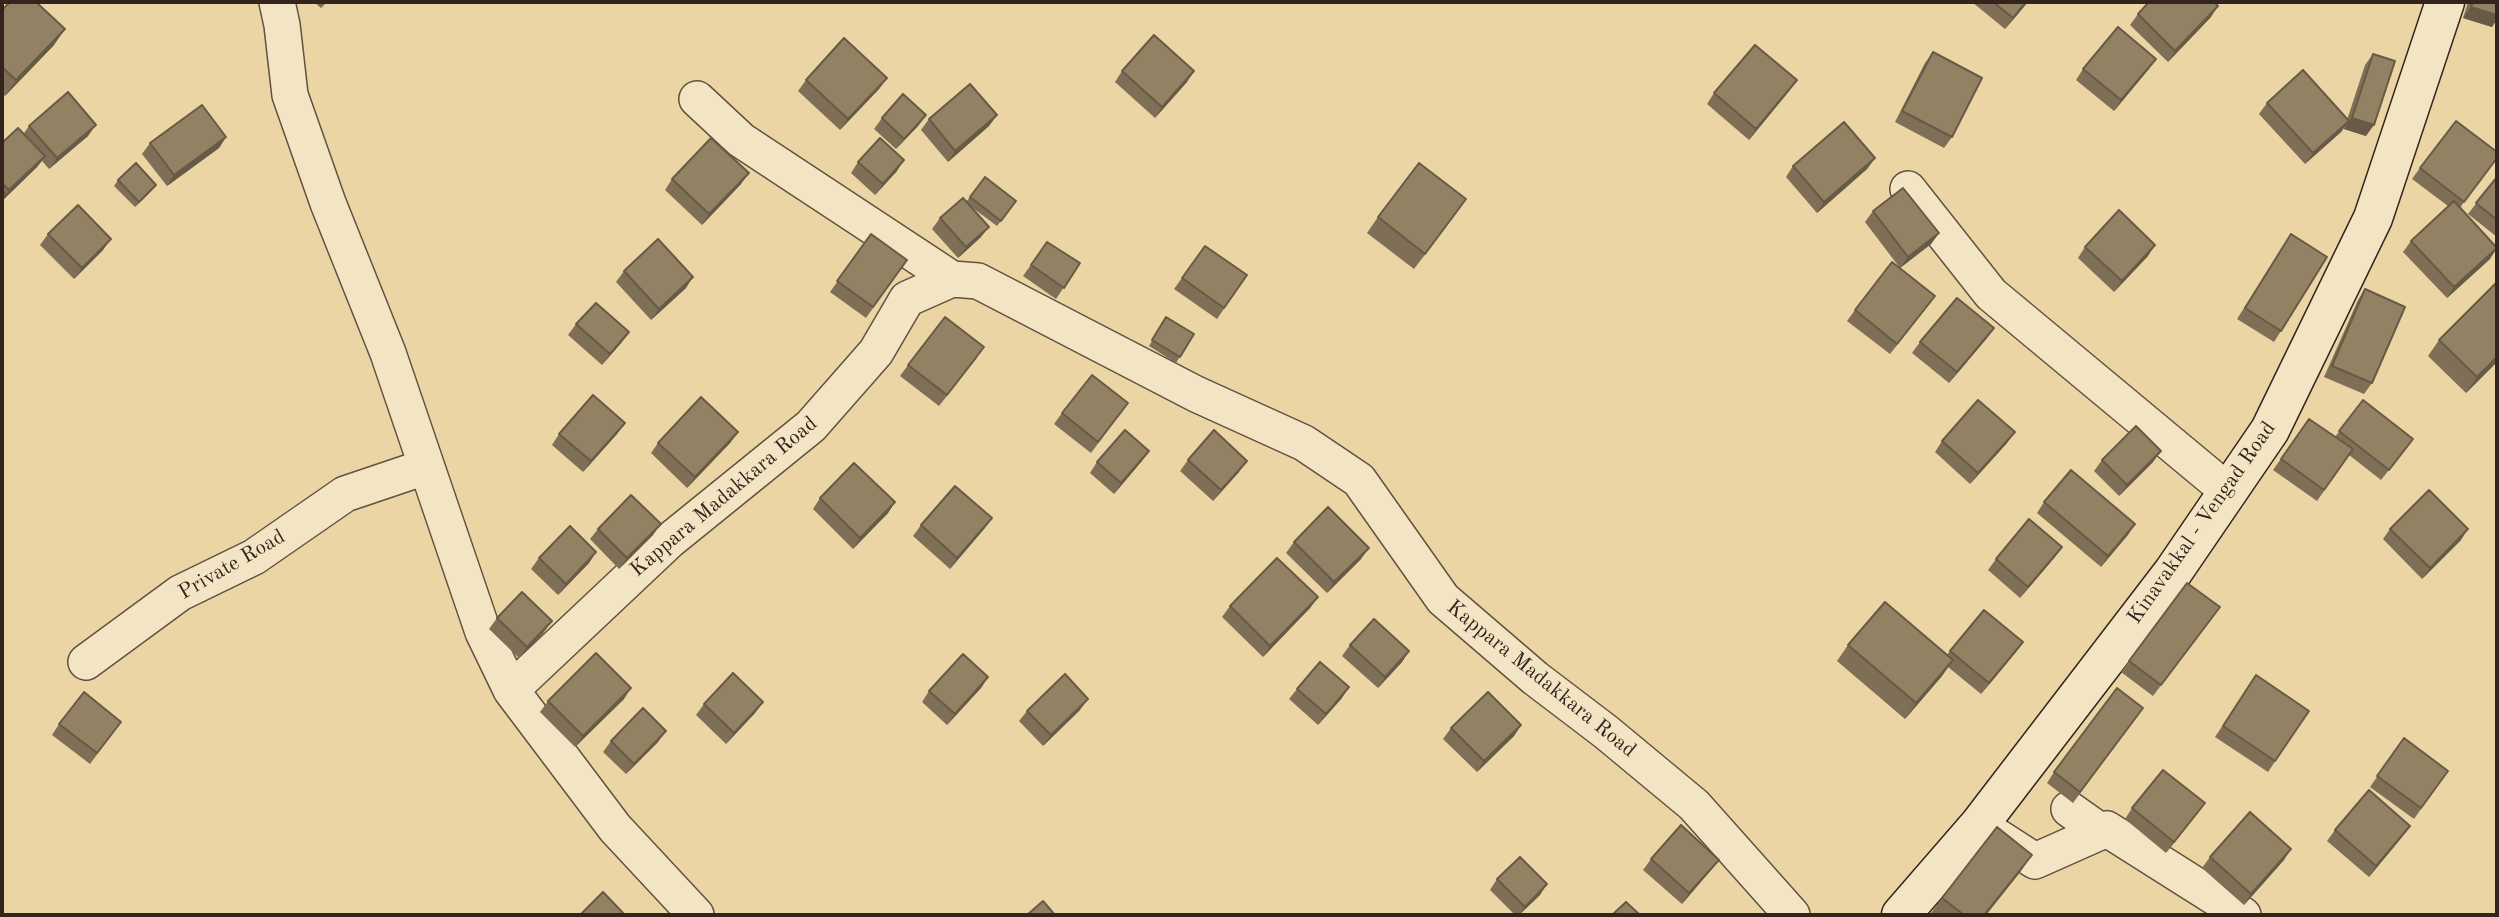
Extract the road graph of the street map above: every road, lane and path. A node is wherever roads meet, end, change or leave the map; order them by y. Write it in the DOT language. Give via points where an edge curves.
graph roads {
  1 [pos="277,2"];
  2 [pos="2445,2"];
  3 [pos="698,99"];
  4 [pos="1908,190"];
  5 [pos="952,279"];
  6 [pos="425,467"];
  7 [pos="2229,492"];
  8 [pos="86,662"];
  9 [pos="511,691"];
  10 [pos="2070,809"];
  11 [pos="1979,825"];
  12 [pos="2100,831"];
  13 [pos="696,915"];
  14 [pos="1792,915"];
  15 [pos="1901,915"];
  16 [pos="2243,915"];
  1 -- 6 [label="street" via="290,95 388,353"];
  2 -- 7 [label="main road, Kinavakkal - Vengad Road" via="2373,218 2270,430"];
  3 -- 5 [label="street" via="741,140"];
  4 -- 7 [label="street" via="1991,294"];
  5 -- 9 [label="street, Kappara Madakkara Road" via="907,299 876,352 811,426 669,541"];
  5 -- 14 [label="street, Kappara Madakkara Road" via="978,281 1196,394 1304,443 1359,480 1443,599 1694,805"];
  6 -- 8 [label="street, Private Road" via="345,494 254,557 180,593"];
  6 -- 9 [label="street" via="483,632"];
  7 -- 11 [label="main road, Kinavakkal - Vengad Road"];
  9 -- 13 [label="street" via="615,828"];
  10 -- 12 [label="street"];
  11 -- 12 [label="street" via="2035,862"];
  11 -- 15 [label="main road, Kinavakkal - Vengad Road"];
  12 -- 16 [label="street" via="2107,828"];
}
